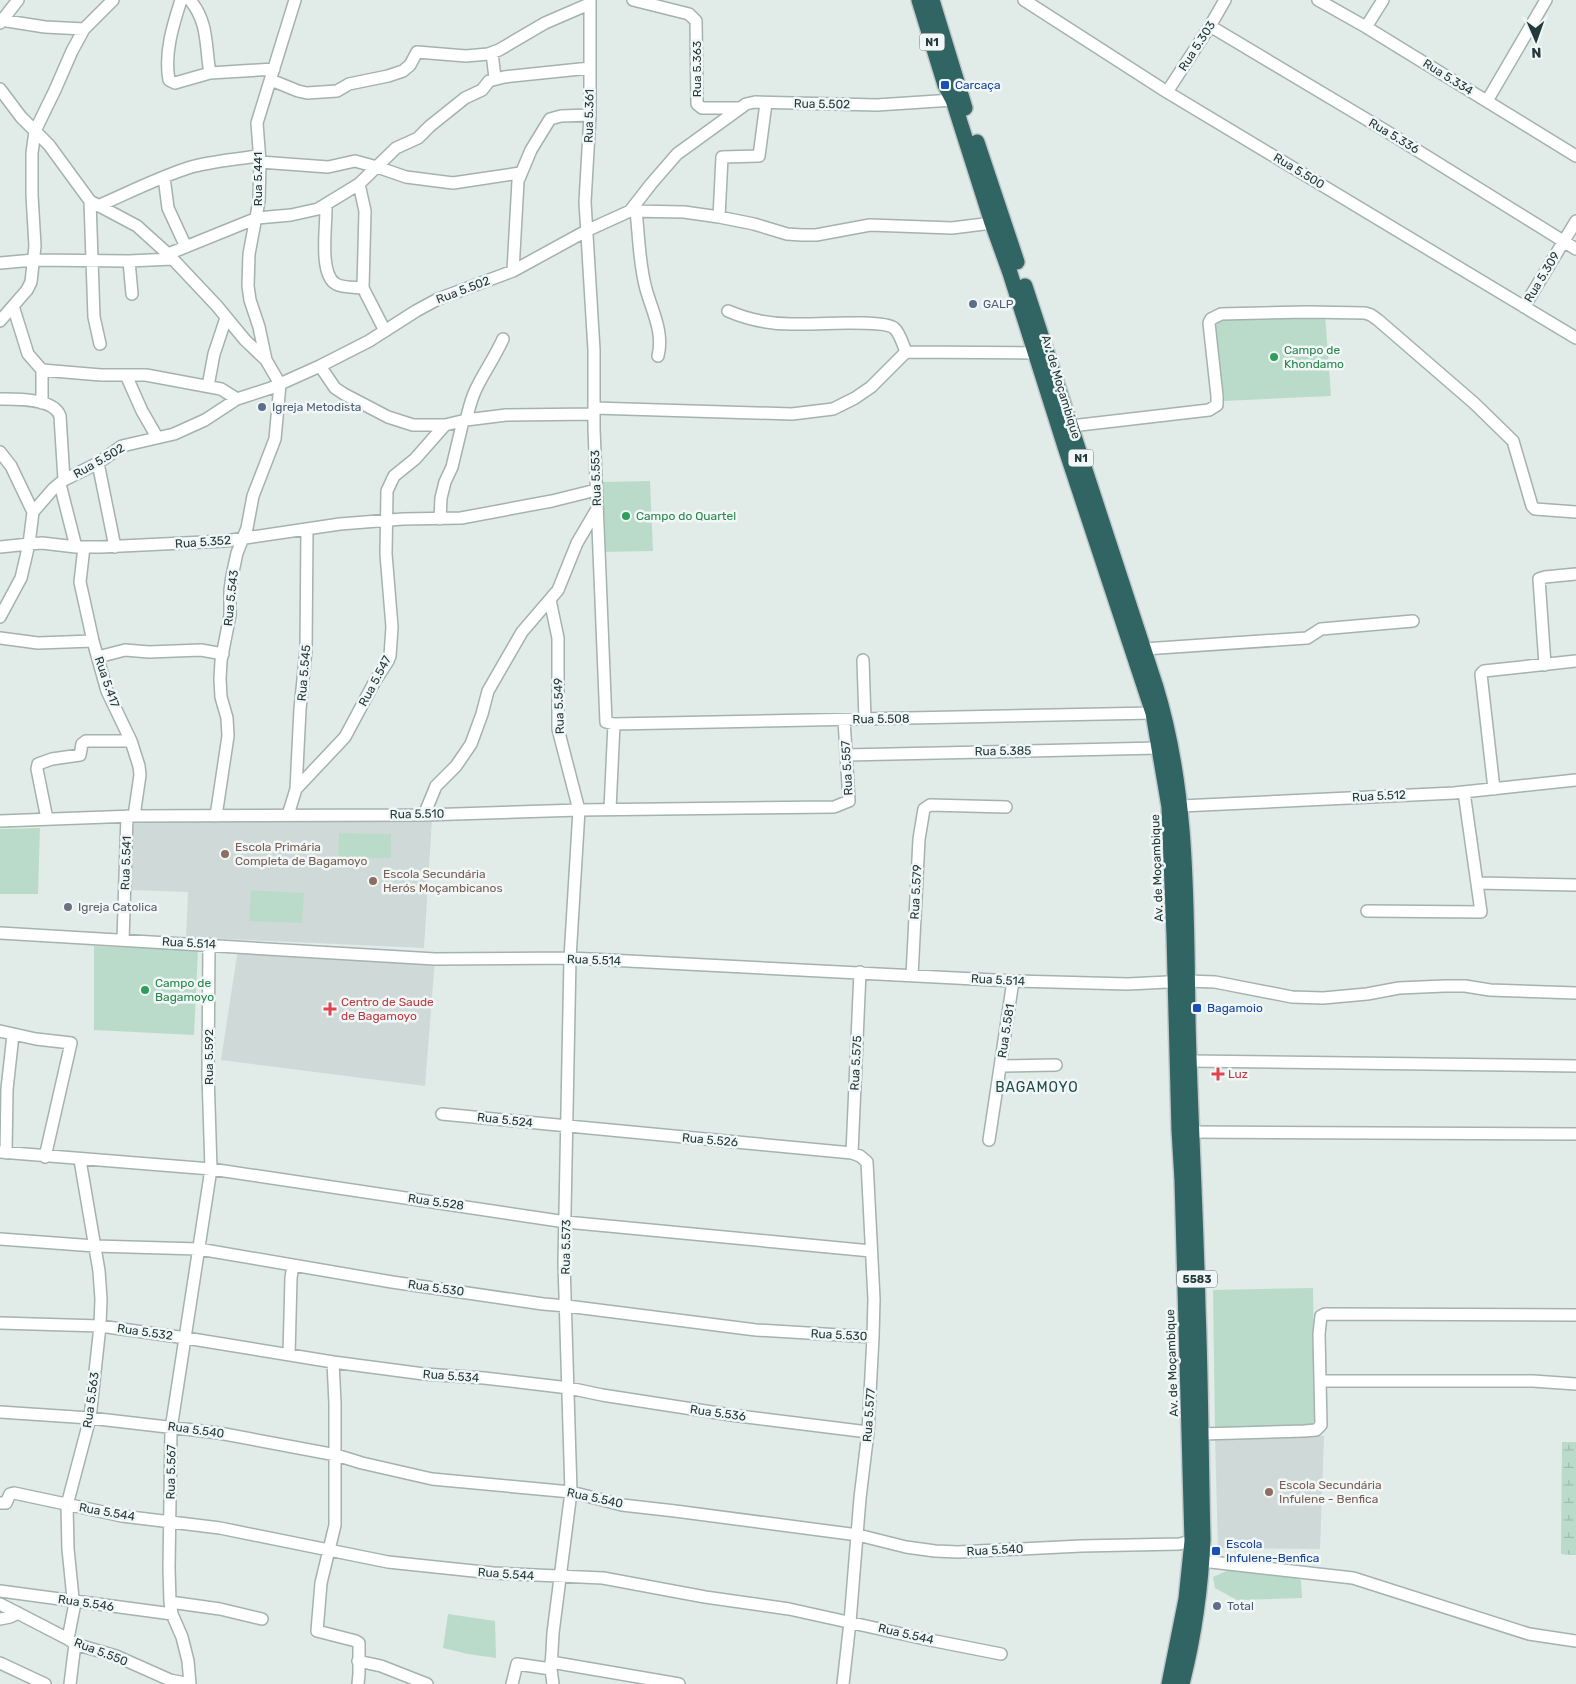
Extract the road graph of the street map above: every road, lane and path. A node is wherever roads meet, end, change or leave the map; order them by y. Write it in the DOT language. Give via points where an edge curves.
graph roads {
  1 [pos="18,0"];
  2 [pos="113,0"];
  3 [pos="181,0"];
  4 [pos="190,0"];
  5 [pos="295,0"];
  6 [pos="634,0"];
  7 [pos="919,0"];
  8 [pos="932,0"];
  9 [pos="1024,0"];
  10 [pos="1225,0"];
  11 [pos="1318,0"];
  12 [pos="1383,0"];
  13 [pos="1546,0"];
  14 [pos="590,2"];
  15 [pos="1043,4"];
  16 [pos="0,21"];
  17 [pos="1210,26"];
  18 [pos="1366,27"];
  19 [pos="84,29"];
  20 [pos="492,52"];
  21 [pos="590,68"];
  22 [pos="210,73"];
  23 [pos="272,75"];
  24 [pos="495,78"];
  25 [pos="0,90"];
  26 [pos="1167,92"];
  27 [pos="953,100"];
  28 [pos="1486,101"];
  29 [pos="766,103"];
  30 [pos="739,108"];
  31 [pos="590,115"];
  32 [pos="34,131"];
  33 [pos="1576,156"];
  34 [pos="260,159"];
  35 [pos="377,166"];
  36 [pos="520,173"];
  37 [pos="164,177"];
  38 [pos="358,184"];
  39 [pos="94,203"];
  40 [pos="326,204"];
  41 [pos="633,211"];
  42 [pos="719,217"];
  43 [pos="257,218"];
  44 [pos="1576,221"];
  45 [pos="992,223"];
  46 [pos="586,231"];
  47 [pos="1563,241"];
  48 [pos="186,247"];
  49 [pos="1576,249"];
  50 [pos="170,257"];
  51 [pos="34,260"];
  52 [pos="92,261"];
  53 [pos="130,261"];
  54 [pos="0,263"];
  55 [pos="513,271"];
  56 [pos="363,288"];
  57 [pos="132,294"];
  58 [pos="13,306"];
  59 [pos="1524,307"];
  60 [pos="728,311"];
  61 [pos="226,318"];
  62 [pos="0,321"];
  63 [pos="385,331"];
  64 [pos="1576,338"];
  65 [pos="503,340"];
  66 [pos="100,344"];
  67 [pos="906,352"];
  68 [pos="1035,353"];
  69 [pos="658,356"];
  70 [pos="266,360"];
  71 [pos="320,366"];
  72 [pos="42,370"];
  73 [pos="126,375"];
  74 [pos="280,384"];
  75 [pos="208,386"];
  76 [pos="0,399"];
  77 [pos="237,399"];
  78 [pos="42,403"];
  79 [pos="594,411"];
  80 [pos="464,420"];
  81 [pos="445,425"];
  82 [pos="1071,426"];
  83 [pos="157,437"];
  84 [pos="0,452"];
  85 [pos="98,463"];
  86 [pos="62,482"];
  87 [pos="596,490"];
  88 [pos="597,509"];
  89 [pos="32,512"];
  90 [pos="1576,512"];
  91 [pos="440,519"];
  92 [pos="381,521"];
  93 [pos="307,529"];
  94 [pos="243,539"];
  95 [pos="28,544"];
  96 [pos="115,546"];
  97 [pos="0,547"];
  98 [pos="80,547"];
  99 [pos="1576,574"];
  100 [pos="550,600"];
  101 [pos="1,612"];
  102 [pos="1413,621"];
  103 [pos="0,638"];
  104 [pos="93,641"];
  105 [pos="1144,649"];
  106 [pos="223,654"];
  107 [pos="98,657"];
  108 [pos="863,660"];
  109 [pos="1576,661"];
  110 [pos="1545,665"];
  111 [pos="1153,714"];
  112 [pos="844,720"];
  113 [pos="865,720"];
  114 [pos="611,724"];
  115 [pos="131,742"];
  116 [pos="1159,748"];
  117 [pos="846,755"];
  118 [pos="1576,780"];
  119 [pos="296,789"];
  120 [pos="1494,789"];
  121 [pos="1464,792"];
  122 [pos="834,806"];
  123 [pos="1181,806"];
  124 [pos="1006,807"];
  125 [pos="610,809"];
  126 [pos="579,810"];
  127 [pos="288,815"];
  128 [pos="424,815"];
  129 [pos="131,816"];
  130 [pos="216,816"];
  131 [pos="47,819"];
  132 [pos="0,821"];
  133 [pos="1477,883"];
  134 [pos="1576,885"];
  135 [pos="1367,911"];
  136 [pos="0,933"];
  137 [pos="1181,939"];
  138 [pos="123,940"];
  139 [pos="209,944"];
  140 [pos="570,958"];
  141 [pos="860,972"];
  142 [pos="912,976"];
  143 [pos="1013,981"];
  144 [pos="1182,981"];
  145 [pos="1576,993"];
  146 [pos="0,1031"];
  147 [pos="13,1035"];
  148 [pos="1190,1061"];
  149 [pos="1056,1065"];
  150 [pos="1000,1066"];
  151 [pos="1576,1066"];
  152 [pos="442,1114"];
  153 [pos="567,1126"];
  154 [pos="1191,1132"];
  155 [pos="1576,1134"];
  156 [pos="989,1140"];
  157 [pos="3,1153"];
  158 [pos="852,1154"];
  159 [pos="45,1157"];
  160 [pos="80,1160"];
  161 [pos="211,1169"];
  162 [pos="566,1222"];
  163 [pos="0,1238"];
  164 [pos="95,1246"];
  165 [pos="199,1249"];
  166 [pos="872,1251"];
  167 [pos="294,1266"];
  168 [pos="567,1306"];
  169 [pos="1576,1316"];
  170 [pos="0,1323"];
  171 [pos="100,1326"];
  172 [pos="873,1336"];
  173 [pos="186,1338"];
  174 [pos="289,1355"];
  175 [pos="333,1362"];
  176 [pos="1321,1381"];
  177 [pos="1576,1384"];
  178 [pos="569,1388"];
  179 [pos="0,1412"];
  180 [pos="90,1418"];
  181 [pos="171,1426"];
  182 [pos="868,1432"];
  183 [pos="1201,1434"];
  184 [pos="336,1455"];
  185 [pos="571,1492"];
  186 [pos="0,1503"];
  187 [pos="67,1505"];
  188 [pos="170,1522"];
  189 [pos="858,1535"];
  190 [pos="1192,1541"];
  191 [pos="328,1550"];
  192 [pos="1202,1561"];
  193 [pos="559,1577"];
  194 [pos="0,1591"];
  195 [pos="74,1601"];
  196 [pos="0,1604"];
  197 [pos="171,1608"];
  198 [pos="18,1613"];
  199 [pos="0,1618"];
  200 [pos="262,1619"];
  201 [pos="850,1622"];
  202 [pos="1576,1641"];
  203 [pos="71,1642"];
  204 [pos="1001,1654"];
  205 [pos="358,1661"];
  206 [pos="0,1663"];
  207 [pos="551,1666"];
  208 [pos="45,1684"];
  209 [pos="70,1684"];
  210 [pos="190,1684"];
  211 [pos="358,1684"];
  212 [pos="427,1684"];
  213 [pos="512,1684"];
  214 [pos="553,1684"];
  215 [pos="679,1684"];
  216 [pos="843,1684"];
  217 [pos="1169,1684"];
  218 [pos="1182,1684"];
  1 -- 16 [label="street"];
  2 -- 19 [label="street"];
  3 -- 22 [label="street" via="168,54 169,80 175,82"];
  4 -- 22 [label="street" via="206,35"];
  5 -- 23 [label="street, Rua 5.441"];
  6 -- 30 [label="street, Rua 5.363" via="689,14 696,21 697,104 702,108"];
  7 -- 27 [label="highway, Av. de Moçambique / N1" via="945,85"];
  8 -- 82 [label="highway, Av. de Moçambique / N1"];
  9 -- 15 [label="street, Rua 5.500"];
  10 -- 17 [label="street, Rua 5.303"];
  11 -- 18 [label="street, Rua 5.334"];
  12 -- 18 [label="street"];
  13 -- 28 [label="street"];
  14 -- 20 [label="street"];
  14 -- 21 [label="street, Rua 5.361"];
  15 -- 26 [label="street, Rua 5.500"];
  16 -- 19 [label="street"];
  17 -- 26 [label="street, Rua 5.303"];
  17 -- 47 [label="street, Rua 5.336"];
  18 -- 28 [label="street, Rua 5.334"];
  19 -- 32 [label="street"];
  20 -- 23 [label="street" via="466,56 417,52 403,70 349,84 337,91 298,91"];
  20 -- 24 [label="street"];
  21 -- 24 [label="street"];
  21 -- 31 [label="street, Rua 5.361"];
  22 -- 23 [label="street"];
  23 -- 34 [label="street, Rua 5.441" via="257,124"];
  24 -- 35 [label="street" via="482,90 465,98 418,138 396,148"];
  25 -- 32 [label="street"];
  26 -- 59 [label="street, Rua 5.500"];
  27 -- 29 [label="street, Rua 5.502" via="877,106"];
  27 -- 45 [label="highway, Av. de Moçambique / N1"];
  28 -- 33 [label="street, Rua 5.334"];
  29 -- 30 [label="street, Rua 5.502" via="746,104"];
  29 -- 42 [label="street" via="759,156 722,157"];
  30 -- 41 [label="street, Rua 5.502" via="677,154 650,184"];
  31 -- 36 [label="street" via="550,119"];
  31 -- 46 [label="street, Rua 5.361"];
  32 -- 39 [label="street" via="49,145"];
  32 -- 51 [label="street"];
  34 -- 35 [label="street" via="328,167 355,161"];
  34 -- 37 [label="street" via="224,160 190,167"];
  34 -- 43 [label="street, Rua 5.441"];
  35 -- 36 [label="street" via="406,177 452,183"];
  35 -- 38 [label="street"];
  36 -- 55 [label="street"];
  37 -- 39 [label="street"];
  37 -- 48 [label="street" via="168,208"];
  38 -- 40 [label="street"];
  38 -- 56 [label="street" via="365,212"];
  39 -- 50 [label="street" via="136,226"];
  39 -- 52 [label="street"];
  40 -- 43 [label="street" via="310,212"];
  40 -- 56 [label="street" via="325,263 331,281 339,286"];
  41 -- 42 [label="street" via="684,212"];
  41 -- 46 [label="street, Rua 5.502"];
  41 -- 69 [label="street" via="646,290 660,340"];
  42 -- 45 [label="street" via="802,235 870,225 952,228"];
  43 -- 48 [label="street"];
  43 -- 70 [label="street, Rua 5.441" via="249,254 248,286"];
  44 -- 47 [label="street, Rua 5.309"];
  45 -- 68 [label="highway, Av. de Moçambique / N1"];
  46 -- 55 [label="street, Rua 5.502"];
  46 -- 79 [label="street, Rua 5.553" via="593,328"];
  47 -- 49 [label="street, Rua 5.336"];
  47 -- 59 [label="street, Rua 5.309"];
  48 -- 50 [label="street"];
  50 -- 53 [label="street"];
  50 -- 61 [label="street"];
  51 -- 52 [label="street"];
  51 -- 54 [label="street"];
  51 -- 58 [label="street" via="27,290"];
  52 -- 53 [label="street"];
  52 -- 66 [label="street" via="94,318"];
  53 -- 57 [label="street"];
  55 -- 63 [label="street, Rua 5.502" via="438,299"];
  56 -- 63 [label="street"];
  58 -- 62 [label="street"];
  58 -- 72 [label="street" via="28,354"];
  59 -- 64 [label="street, Rua 5.500"];
  60 -- 67 [label="street" via="771,323 885,325 896,330"];
  61 -- 70 [label="street"];
  61 -- 75 [label="street"];
  63 -- 71 [label="street, Rua 5.502"];
  65 -- 80 [label="street" via="476,388"];
  67 -- 68 [label="street"];
  67 -- 79 [label="street" via="871,387 833,409 792,414"];
  68 -- 111 [label="highway, Av. de Moçambique / N1"];
  70 -- 74 [label="street"];
  71 -- 74 [label="street, Rua 5.502"];
  71 -- 81 [label="street" via="336,388 377,412 413,425"];
  72 -- 73 [label="street"];
  72 -- 78 [label="street"];
  73 -- 75 [label="street" via="153,376"];
  73 -- 83 [label="street"];
  74 -- 77 [label="street, Rua 5.502"];
  74 -- 94 [label="street, Rua 5.543" via="275,439 253,496"];
  75 -- 77 [label="street" via="221,389"];
  76 -- 78 [label="street"];
  77 -- 83 [label="street, Rua 5.502" via="205,420 174,434"];
  78 -- 86 [label="street" via="54,406 60,416"];
  79 -- 80 [label="street"];
  79 -- 87 [label="street, Rua 5.553"];
  80 -- 81 [label="street"];
  80 -- 91 [label="street" via="441,498"];
  81 -- 92 [label="street, Rua 5.547" via="415,459 394,476 386,491"];
  82 -- 90 [label="street" via="1214,408 1217,396 1209,323 1221,314 1365,313 1386,326 1513,441 1535,509"];
  82 -- 105 [label="highway, Av. de Moçambique / N1"];
  83 -- 85 [label="street, Rua 5.502" via="122,446"];
  84 -- 89 [label="street" via="11,466"];
  85 -- 86 [label="street, Rua 5.502"];
  85 -- 96 [label="street"];
  86 -- 89 [label="street, Rua 5.502"];
  86 -- 98 [label="street"];
  87 -- 88 [label="street, Rua 5.553"];
  87 -- 91 [label="street, Rua 5.352" via="515,508"];
  88 -- 100 [label="street"];
  88 -- 114 [label="street, Rua 5.553" via="605,718"];
  89 -- 95 [label="street"];
  91 -- 92 [label="street, Rua 5.352"];
  92 -- 93 [label="street, Rua 5.352"];
  92 -- 119 [label="street, Rua 5.547" via="392,627 390,656 345,737"];
  93 -- 94 [label="street, Rua 5.352"];
  93 -- 119 [label="street, Rua 5.545" via="307,636"];
  94 -- 96 [label="street, Rua 5.352"];
  94 -- 106 [label="street, Rua 5.543" via="232,576"];
  95 -- 97 [label="street"];
  95 -- 98 [label="street, Rua 5.352"];
  95 -- 101 [label="street" via="21,578"];
  96 -- 98 [label="street, Rua 5.352"];
  98 -- 104 [label="street, Rua 5.417" via="80,582"];
  99 -- 110 [label="street" via="1539,580"];
  100 -- 126 [label="street, Rua 5.549" via="558,638 558,729"];
  100 -- 128 [label="street" via="522,632 488,691 471,744 456,766 436,786"];
  102 -- 105 [label="street" via="1321,628 1307,638"];
  103 -- 104 [label="street" via="38,643"];
  104 -- 107 [label="street, Rua 5.417"];
  105 -- 123 [label="highway, Av. de Moçambique / N1" via="1162,706"];
  106 -- 107 [label="street" via="202,650 126,650"];
  106 -- 130 [label="street, Rua 5.543" via="221,697 228,736"];
  107 -- 115 [label="street, Rua 5.417" via="107,691"];
  108 -- 113 [label="street"];
  109 -- 110 [label="street"];
  110 -- 120 [label="street" via="1484,671 1481,674"];
  111 -- 113 [label="street, Rua 5.508"];
  111 -- 116 [label="highway, Av. de Moçambique / N1"];
  112 -- 113 [label="street, Rua 5.508"];
  112 -- 114 [label="street, Rua 5.508"];
  112 -- 117 [label="street, Rua 5.557"];
  114 -- 125 [label="street, Rua 5.553"];
  115 -- 129 [label="street, Rua 5.417" via="140,775"];
  115 -- 131 [label="street" via="86,741 80,755 38,764"];
  116 -- 117 [label="street, Rua 5.385"];
  116 -- 137 [label="highway, Av. de Moçambique / N1" via="1169,807"];
  117 -- 122 [label="street, Rua 5.557" via="849,801"];
  118 -- 120 [label="street, Rua 5.512"];
  119 -- 127 [label="street, Rua 5.545"];
  120 -- 121 [label="street, Rua 5.512"];
  121 -- 123 [label="street, Rua 5.512"];
  121 -- 133 [label="street"];
  122 -- 125 [label="street, Rua 5.510"];
  123 -- 137 [label="highway, Av. de Moçambique / N1" via="1188,926"];
  124 -- 142 [label="street, Rua 5.579" via="930,806 924,809"];
  125 -- 126 [label="street, Rua 5.510"];
  126 -- 128 [label="street, Rua 5.510"];
  126 -- 140 [label="street, Rua 5.573"];
  127 -- 128 [label="street, Rua 5.510"];
  127 -- 130 [label="street, Rua 5.510"];
  129 -- 130 [label="street, Rua 5.510"];
  129 -- 131 [label="street, Rua 5.510"];
  129 -- 138 [label="street, Rua 5.541"];
  131 -- 132 [label="street, Rua 5.510"];
  133 -- 134 [label="street"];
  133 -- 135 [label="street" via="1481,912"];
  136 -- 138 [label="street, Rua 5.514"];
  137 -- 144 [label="highway, Av. de Moçambique / 5583"];
  138 -- 139 [label="street, Rua 5.514"];
  139 -- 140 [label="street, Rua 5.514" via="435,959"];
  139 -- 161 [label="street, Rua 5.592"];
  140 -- 141 [label="street, Rua 5.514"];
  140 -- 153 [label="street, Rua 5.573"];
  141 -- 142 [label="street, Rua 5.514"];
  141 -- 158 [label="street, Rua 5.575"];
  142 -- 143 [label="street, Rua 5.514"];
  143 -- 144 [label="street, Rua 5.514" via="1128,984"];
  143 -- 150 [label="street, Rua 5.581"];
  144 -- 145 [label="street, Rua 5.514" via="1229,983 1292,997 1323,998 1444,986"];
  144 -- 148 [label="highway, Av. de Moçambique / 5583"];
  144 -- 190 [label="highway, Av. de Moçambique / 5583"];
  146 -- 147 [label="street"];
  147 -- 157 [label="street"];
  147 -- 159 [label="street" via="71,1043"];
  148 -- 151 [label="street"];
  148 -- 154 [label="highway, Av. de Moçambique / 5583"];
  149 -- 150 [label="street"];
  150 -- 156 [label="street, Rua 5.581"];
  152 -- 153 [label="street, Rua 5.524"];
  153 -- 158 [label="street, Rua 5.526"];
  153 -- 162 [label="street, Rua 5.573"];
  154 -- 155 [label="street"];
  154 -- 183 [label="highway, Av. de Moçambique / 5583"];
  157 -- 159 [label="street, Rua 5.528"];
  158 -- 166 [label="street, Rua 5.577" via="867,1162"];
  159 -- 160 [label="street, Rua 5.528"];
  160 -- 161 [label="street, Rua 5.528"];
  160 -- 164 [label="street, Rua 5.563"];
  161 -- 162 [label="street, Rua 5.528"];
  161 -- 165 [label="street, Rua 5.567"];
  162 -- 166 [label="street, Rua 5.528"];
  162 -- 168 [label="street, Rua 5.573"];
  163 -- 164 [label="street, Rua 5.530"];
  164 -- 165 [label="street, Rua 5.530"];
  164 -- 171 [label="street, Rua 5.563"];
  165 -- 167 [label="street, Rua 5.530"];
  165 -- 173 [label="street, Rua 5.567"];
  166 -- 172 [label="street, Rua 5.577"];
  167 -- 168 [label="street, Rua 5.530"];
  167 -- 174 [label="street"];
  168 -- 172 [label="street, Rua 5.530" via="756,1330"];
  168 -- 178 [label="street, Rua 5.573"];
  169 -- 176 [label="street" via="1325,1314 1321,1316 1319,1334"];
  170 -- 171 [label="street, Rua 5.532"];
  171 -- 173 [label="street, Rua 5.532"];
  171 -- 180 [label="street, Rua 5.563"];
  172 -- 182 [label="street, Rua 5.577"];
  173 -- 174 [label="street, Rua 5.532"];
  173 -- 181 [label="street, Rua 5.567"];
  174 -- 175 [label="street, Rua 5.532"];
  175 -- 178 [label="street, Rua 5.534"];
  175 -- 184 [label="street"];
  176 -- 177 [label="street"];
  176 -- 183 [label="street" via="1322,1419 1316,1430"];
  178 -- 182 [label="street, Rua 5.536" via="713,1412"];
  178 -- 185 [label="street, Rua 5.573"];
  179 -- 180 [label="street, Rua 5.540"];
  180 -- 181 [label="street, Rua 5.540"];
  180 -- 187 [label="street, Rua 5.563"];
  181 -- 184 [label="street, Rua 5.540"];
  181 -- 188 [label="street, Rua 5.567"];
  182 -- 189 [label="street, Rua 5.577"];
  183 -- 192 [label="highway, Av. de Moçambique / 5583"];
  184 -- 185 [label="street, Rua 5.540" via="432,1479"];
  184 -- 191 [label="street" via="334,1525"];
  185 -- 189 [label="street, Rua 5.540" via="649,1509"];
  185 -- 193 [label="street, Rua 5.573"];
  186 -- 187 [label="street, Rua 5.544" via="6,1503 12,1493"];
  187 -- 188 [label="street, Rua 5.544"];
  187 -- 195 [label="street, Rua 5.563"];
  188 -- 191 [label="street, Rua 5.544" via="220,1528"];
  188 -- 197 [label="street, Rua 5.567"];
  189 -- 190 [label="street, Rua 5.540" via="935,1551 958,1552"];
  189 -- 201 [label="street, Rua 5.577"];
  190 -- 217 [label="highway, Av. de Moçambique / 5583" via="1186,1599"];
  191 -- 193 [label="street, Rua 5.544" via="430,1568"];
  191 -- 205 [label="street" via="317,1631 358,1642"];
  192 -- 202 [label="street" via="1353,1578 1530,1634"];
  192 -- 218 [label="highway, Av. de Moçambique / 5583"];
  193 -- 201 [label="street, Rua 5.544" via="603,1578"];
  193 -- 207 [label="street, Rua 5.573"];
  194 -- 195 [label="street, Rua 5.546"];
  195 -- 197 [label="street, Rua 5.546"];
  195 -- 203 [label="street, Rua 5.563"];
  196 -- 198 [label="street, Rua 5.550"];
  197 -- 200 [label="street, Rua 5.546" via="220,1609"];
  197 -- 210 [label="street, Rua 5.567" via="182,1636"];
  198 -- 199 [label="street"];
  198 -- 203 [label="street, Rua 5.550"];
  201 -- 204 [label="street, Rua 5.544"];
  201 -- 216 [label="street, Rua 5.577"];
  203 -- 209 [label="street, Rua 5.563"];
  203 -- 210 [label="street, Rua 5.550" via="116,1656 170,1680"];
  205 -- 211 [label="street"];
  205 -- 212 [label="street" via="381,1666"];
  206 -- 208 [label="street"];
  207 -- 213 [label="street" via="517,1664"];
  207 -- 214 [label="street, Rua 5.573"];
  207 -- 215 [label="street"];
}
